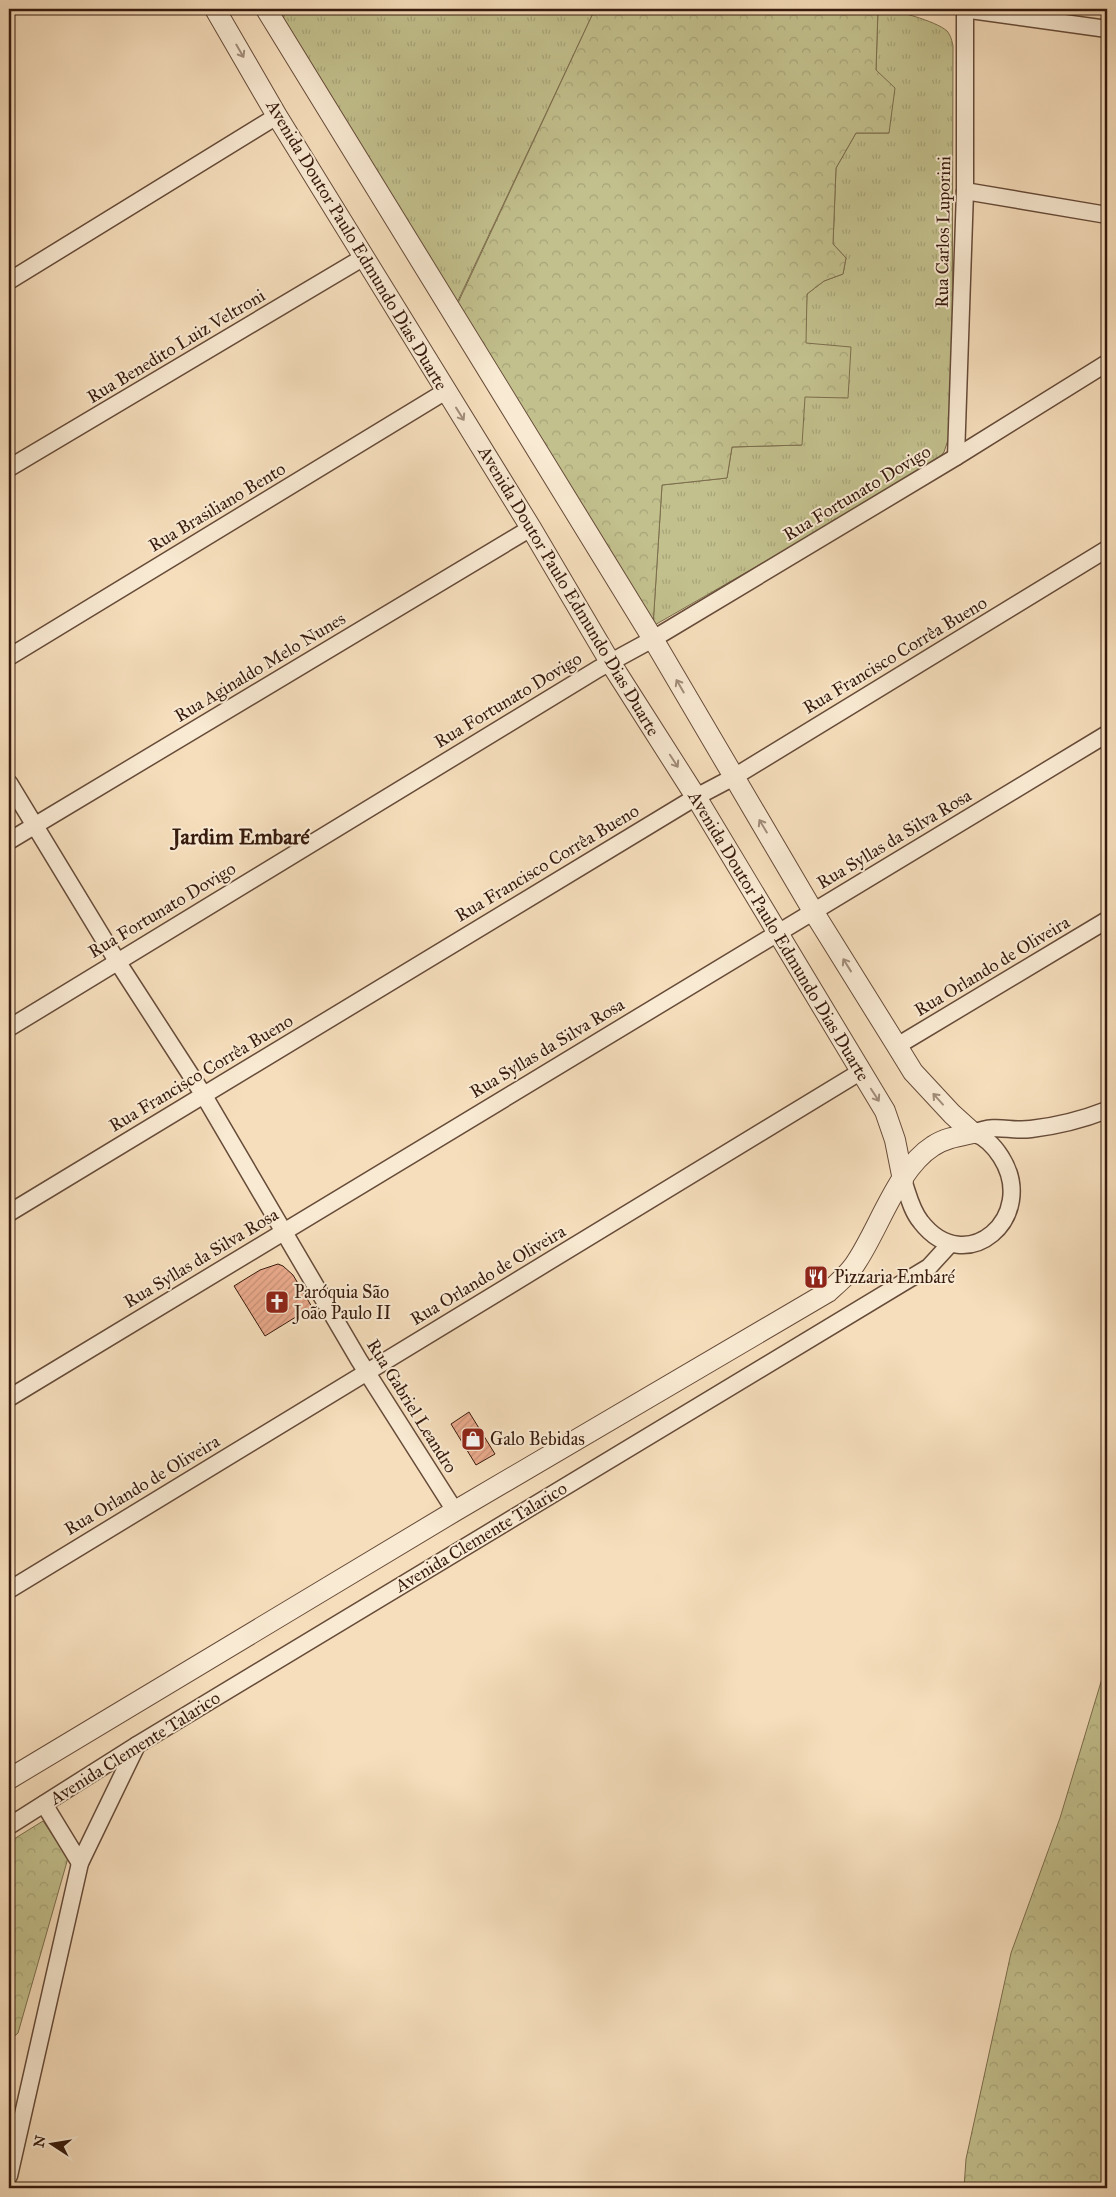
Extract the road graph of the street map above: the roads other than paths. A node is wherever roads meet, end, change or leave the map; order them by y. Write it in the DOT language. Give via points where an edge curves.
graph roads {
  1 [pos="215,9"];
  2 [pos="266,9"];
  3 [pos="964,9"];
  4 [pos="1107,29"];
  5 [pos="277,116"];
  6 [pos="965,191"];
  7 [pos="1107,215"];
  8 [pos="364,257"];
  9 [pos="9,281"];
  10 [pos="1107,363"];
  11 [pos="446,391"];
  12 [pos="956,457"];
  13 [pos="9,468"];
  14 [pos="531,528"];
  15 [pos="1107,549"];
  16 [pos="653,639"];
  17 [pos="9,657"];
  18 [pos="610,662"];
  19 [pos="1107,734"];
  20 [pos="734,777"];
  21 [pos="9,783"];
  22 [pos="696,797"];
  23 [pos="34,826"];
  24 [pos="9,841"];
  25 [pos="813,911"];
  26 [pos="1107,920"];
  27 [pos="777,932"];
  28 [pos="117,961"];
  29 [pos="9,1028"];
  30 [pos="897,1046"];
  31 [pos="860,1072"];
  32 [pos="203,1094"];
  33 [pos="1107,1110"];
  34 [pos="973,1133"];
  35 [pos="903,1180"];
  36 [pos="9,1213"];
  37 [pos="283,1231"];
  38 [pos="950,1244"];
  39 [pos="366,1372"];
  40 [pos="9,1398"];
  41 [pos="455,1511"];
  42 [pos="9,1590"];
  43 [pos="137,1745"];
  44 [pos="9,1779"];
  45 [pos="44,1804"];
  46 [pos="9,1826"];
  47 [pos="80,1863"];
  48 [pos="9,2176"];
  1 -- 5 [label="street, Avenida Doutor Paulo Edmundo Dias Duarte, one-way"];
  2 -- 16 [label="street"];
  3 -- 4 [label="street"];
  3 -- 6 [label="street, Rua Carlos Luporini"];
  5 -- 8 [label="street, Avenida Doutor Paulo Edmundo Dias Duarte"];
  5 -- 9 [label="street"];
  6 -- 7 [label="street"];
  6 -- 12 [label="street, Rua Carlos Luporini"];
  8 -- 11 [label="street, Avenida Doutor Paulo Edmundo Dias Duarte"];
  8 -- 13 [label="street, Rua Benedito Luiz Veltroni"];
  10 -- 12 [label="street, Rua Fortunato Dovigo"];
  11 -- 14 [label="street, Avenida Doutor Paulo Edmundo Dias Duarte, one-way"];
  11 -- 17 [label="street, Rua Brasiliano Bento"];
  12 -- 16 [label="street, Rua Fortunato Dovigo"];
  14 -- 18 [label="street, Avenida Doutor Paulo Edmundo Dias Duarte"];
  14 -- 23 [label="street, Rua Aginaldo Melo Nunes"];
  15 -- 20 [label="street, Rua Francisco Corrêa Bueno"];
  16 -- 18 [label="street, Rua Fortunato Dovigo"];
  20 -- 16 [label="street, one-way"];
  18 -- 22 [label="street, Avenida Doutor Paulo Edmundo Dias Duarte, one-way"];
  18 -- 28 [label="street, Rua Fortunato Dovigo"];
  19 -- 25 [label="street, Rua Syllas da Silva Rosa"];
  20 -- 22 [label="street, Rua Francisco Corrêa Bueno"];
  25 -- 20 [label="street, one-way"];
  21 -- 23 [label="street, Rua Gabriel Leandro"];
  22 -- 27 [label="street, Avenida Doutor Paulo Edmundo Dias Duarte"];
  22 -- 32 [label="street, Rua Francisco Corrêa Bueno"];
  23 -- 24 [label="street, Rua Aginaldo Melo Nunes"];
  23 -- 28 [label="street, Rua Gabriel Leandro"];
  25 -- 27 [label="street, Rua Syllas da Silva Rosa"];
  30 -- 25 [label="street, one-way"];
  26 -- 30 [label="street, Rua Orlando de Oliveira"];
  27 -- 31 [label="street, Avenida Doutor Paulo Edmundo Dias Duarte"];
  27 -- 37 [label="street, Rua Syllas da Silva Rosa"];
  28 -- 29 [label="street, Rua Fortunato Dovigo"];
  28 -- 32 [label="street, Rua Gabriel Leandro"];
  34 -- 30 [label="street, one-way" via="913,1072"];
  31 -- 35 [label="street, Avenida Doutor Paulo Edmundo Dias Duarte, one-way" via="885,1111"];
  31 -- 39 [label="street, Rua Orlando de Oliveira"];
  32 -- 36 [label="street, Rua Francisco Corrêa Bueno"];
  32 -- 37 [label="street, Rua Gabriel Leandro"];
  33 -- 34 [label="street, Avenida Clemente Talarico" via="1090,1117 1030,1129 987,1127"];
  34 -- 35 [label="street, Avenida Clemente Talarico" via="952,1137 933,1146 917,1160"];
  34 -- 38 [label="street" via="990,1143 1004,1161 1011,1182 1012,1204 1002,1224 985,1238 964,1246"];
  35 -- 38 [label="street" via="921,1222 940,1240"];
  35 -- 41 [label="street, Avenida Clemente Talarico" via="857,1262 828,1292"];
  37 -- 39 [label="street, Rua Gabriel Leandro"];
  37 -- 40 [label="street, Rua Syllas da Silva Rosa"];
  38 -- 43 [label="street, Avenida Clemente Talarico" via="929,1267"];
  39 -- 41 [label="street, Rua Gabriel Leandro"];
  39 -- 42 [label="street, Rua Orlando de Oliveira"];
  41 -- 44 [label="street, Avenida Clemente Talarico"];
  43 -- 45 [label="street, Avenida Clemente Talarico"];
  43 -- 47 [label="street"];
  45 -- 46 [label="street, Avenida Clemente Talarico"];
  45 -- 47 [label="street"];
  47 -- 48 [label="street"];
}
